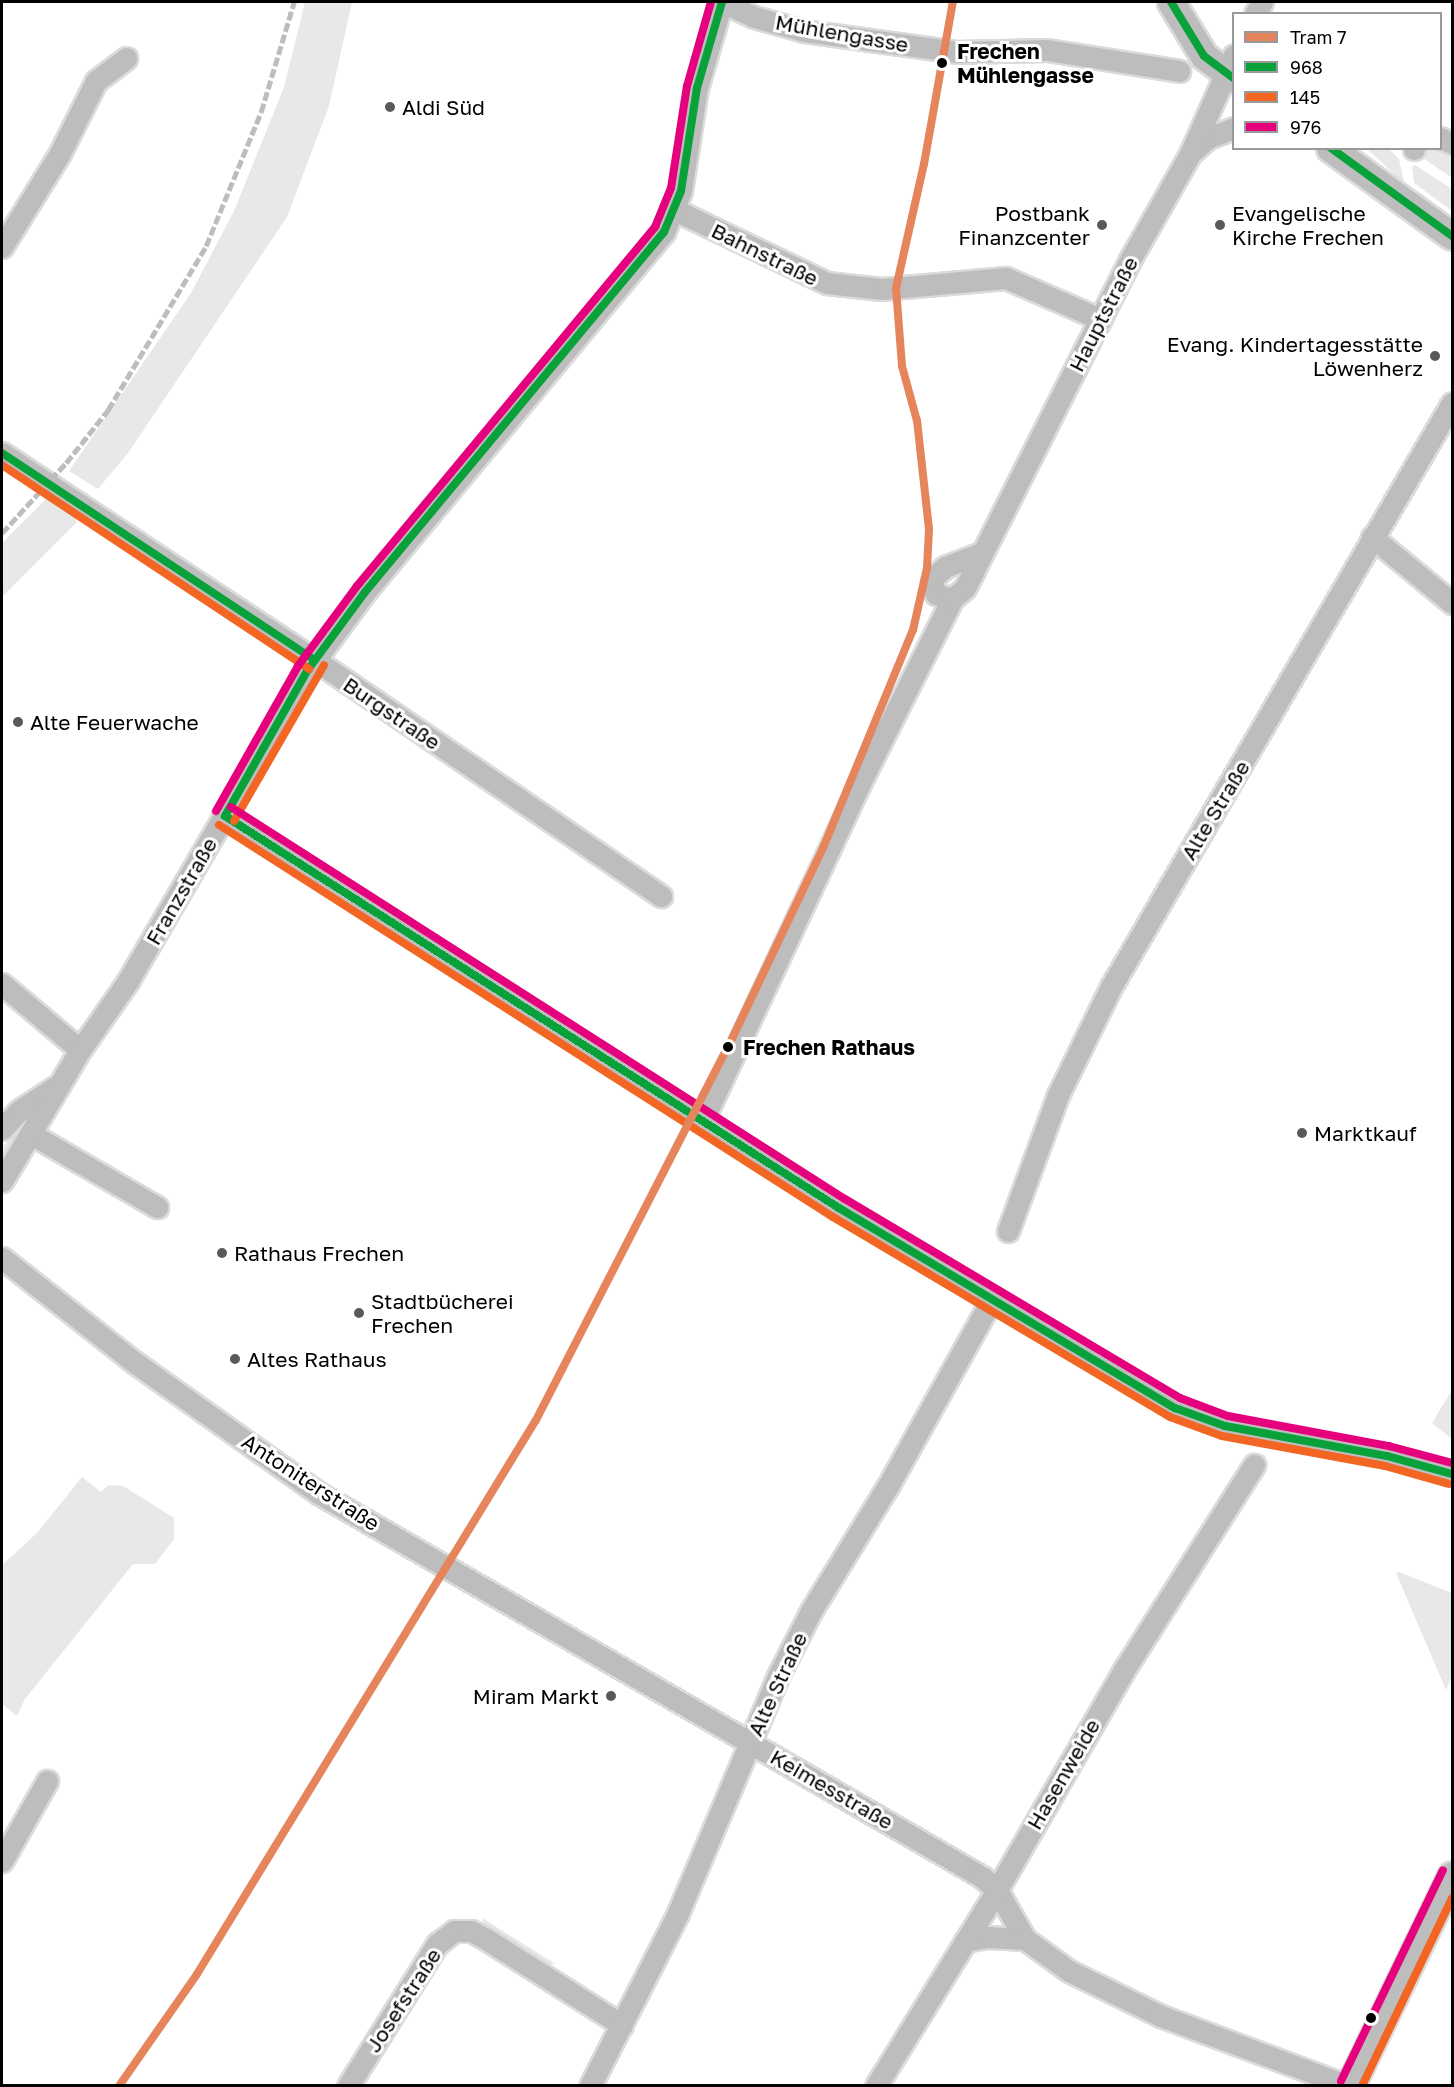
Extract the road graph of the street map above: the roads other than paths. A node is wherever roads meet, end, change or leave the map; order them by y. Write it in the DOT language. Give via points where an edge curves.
graph roads {
  1 [pos="722,2"];
  2 [pos="1171,2"];
  3 [pos="126,58"];
  4 [pos="1231,69"];
  5 [pos="1179,71"];
  6 [pos="1232,128"];
  7 [pos="1333,150"];
  8 [pos="1190,154"];
  9 [pos="675,210"];
  10 [pos="1452,236"];
  11 [pos="2,247"];
  12 [pos="1100,319"];
  13 [pos="1452,403"];
  14 [pos="2,453"];
  15 [pos="1372,537"];
  16 [pos="980,554"];
  17 [pos="952,599"];
  18 [pos="1452,603"];
  19 [pos="315,660"];
  20 [pos="225,816"];
  21 [pos="661,896"];
  22 [pos="2,984"];
  23 [pos="80,1050"];
  24 [pos="58,1085"];
  25 [pos="703,1120"];
  26 [pos="2,1129"];
  27 [pos="31,1134"];
  28 [pos="2,1181"];
  29 [pos="157,1207"];
  30 [pos="1008,1231"];
  31 [pos="2,1258"];
  32 [pos="993,1297"];
  33 [pos="1254,1465"];
  34 [pos="1452,1474"];
  35 [pos="460,1573"];
  36 [pos="751,1741"];
  37 [pos="46,1781"];
  38 [pos="2,1861"];
  39 [pos="1450,1882"];
  40 [pos="997,1890"];
  41 [pos="1025,1939"];
  42 [pos="965,1941"];
  43 [pos="622,2025"];
  44 [pos="348,2085"];
  45 [pos="590,2085"];
  46 [pos="876,2085"];
  47 [pos="1349,2085"];
  1 -- 5 [label="street, Mühlengasse" via="804,31 957,52 1047,50"];
  1 -- 9 [label="street, Franzstraße" via="702,65"];
  2 -- 4 [label="main road" via="1204,56"];
  3 -- 11 [label="street" via="96,81 60,153"];
  4 -- 8 [label="street, Hauptstraße"];
  6 -- 8 [label="street" via="1208,138"];
  7 -- 10 [label="main road"];
  8 -- 12 [label="street, Hauptstraße"];
  9 -- 12 [label="street, Bahnstraße" via="827,284 882,290 1006,278"];
  9 -- 19 [label="street, Franzstraße" via="657,241 364,592"];
  12 -- 16 [label="street, Hauptstraße"];
  13 -- 15 [label="street, Alte Straße"];
  14 -- 19 [label="street, Burgstraße"];
  15 -- 18 [label="street"];
  15 -- 30 [label="street, Alte Straße" via="1086,1035 1039,1143"];
  16 -- 17 [label="street, Hauptstraße" via="964,588"];
  16 -- 17 [label="street" via="945,567 935,576 932,583 936,594"];
  17 -- 25 [label="street, Hauptstraße" via="860,783"];
  19 -- 20 [label="street, Franzstraße"];
  19 -- 21 [label="street, Burgstraße"];
  20 -- 23 [label="street, Franzstraße" via="128,981"];
  20 -- 25 [label="street"];
  22 -- 23 [label="street"];
  23 -- 24 [label="street, Franzstraße"];
  24 -- 26 [label="street" via="20,1110"];
  24 -- 27 [label="street, Franzstraße"];
  25 -- 32 [label="street" via="839,1208"];
  27 -- 28 [label="street, Franzstraße"];
  27 -- 29 [label="street"];
  31 -- 35 [label="street, Antoniterstraße" via="166,1384 320,1494"];
  32 -- 34 [label="street" via="1198,1419 1387,1456"];
  32 -- 36 [label="street, Alte Straße" via="888,1486 811,1611"];
  33 -- 40 [label="street, Hasenweide" via="1124,1670"];
  35 -- 36 [label="street, Keimesstraße"];
  36 -- 40 [label="street, Keimesstraße" via="982,1877"];
  36 -- 43 [label="street, Alte Straße" via="678,1913"];
  37 -- 38 [label="street"];
  39 -- 47 [label="main road"];
  40 -- 41 [label="street, Keimesstraße"];
  40 -- 42 [label="street, Hasenweide"];
  41 -- 42 [label="street" via="988,1936"];
  41 -- 47 [label="street, Keimesstraße" via="1069,1971 1161,2016"];
  42 -- 46 [label="street, Hasenweide"];
  43 -- 44 [label="street, Josefstraße" via="486,1939 471,1931 454,1932 437,1944"];
  43 -- 45 [label="street, Alte Straße"];
}
